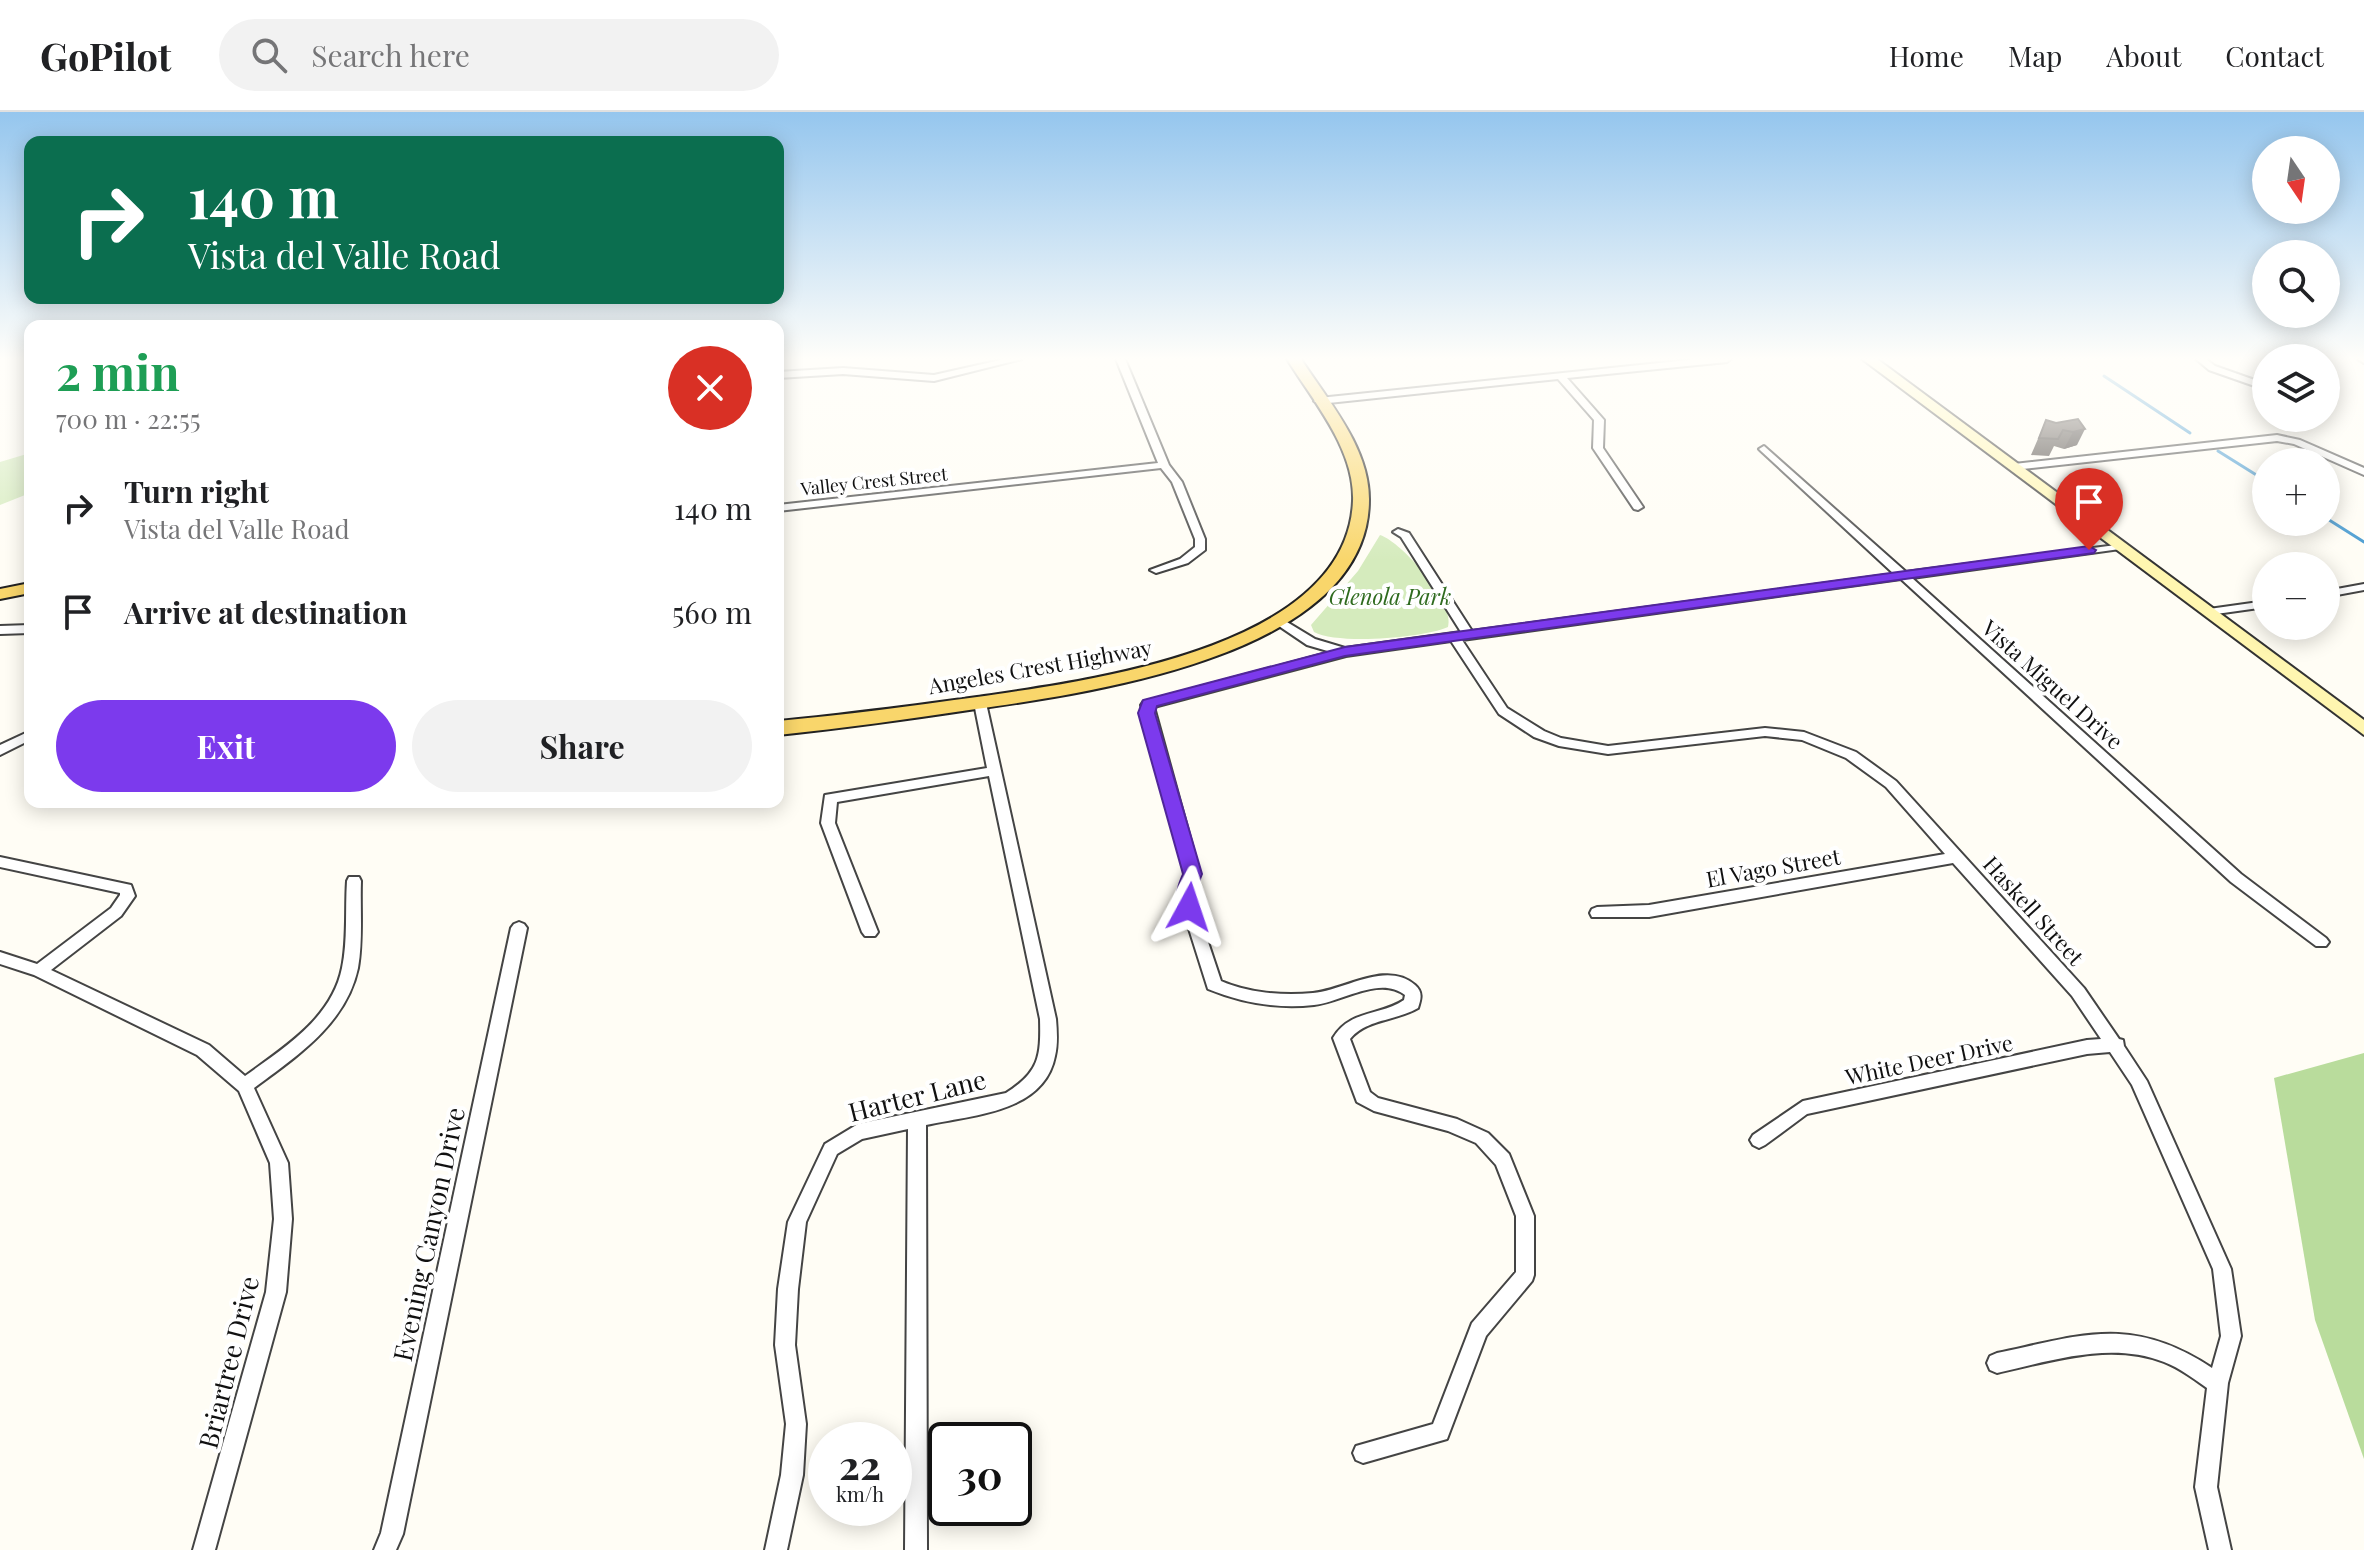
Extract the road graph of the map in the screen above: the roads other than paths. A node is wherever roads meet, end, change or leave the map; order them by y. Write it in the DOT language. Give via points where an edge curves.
graph roads {
  1 [pos="1148,426"];
  2 [pos="1335,426"];
  3 [pos="1599,426"];
  4 [pos="1959,426"];
  5 [pos="1764,449"];
  6 [pos="1164,465"];
  7 [pos="2014,467"];
  8 [pos="2364,472"];
  9 [pos="784,507"];
  10 [pos="1638,507"];
  11 [pos="1398,532"];
  12 [pos="2120,546"];
  13 [pos="1156,570"];
  14 [pos="1902,575"];
  15 [pos="2364,587"];
  16 [pos="24,589"];
  17 [pos="2340,591"];
  18 [pos="0,594"];
  19 [pos="2252,606"];
  20 [pos="2209,612"];
  21 [pos="1277,620"];
  22 [pos="24,629"];
  23 [pos="0,630"];
  24 [pos="1462,636"];
  25 [pos="1345,652"];
  26 [pos="980,703"];
  27 [pos="784,727"];
  28 [pos="2364,729"];
  29 [pos="24,738"];
  30 [pos="0,751"];
  31 [pos="995,771"];
  32 [pos="1956,857"];
  33 [pos="0,862"];
  34 [pos="354,881"];
  35 [pos="1597,913"];
  36 [pos="519,928"];
  37 [pos="870,932"];
  38 [pos="2321,942"];
  39 [pos="0,958"];
  40 [pos="39,971"];
  41 [pos="2117,1045"];
  42 [pos="245,1086"];
  43 [pos="917,1122"];
  44 [pos="1759,1140"];
  45 [pos="1997,1363"];
  46 [pos="2218,1383"];
  47 [pos="1363,1453"];
  48 [pos="204,1550"];
  49 [pos="385,1550"];
  50 [pos="776,1550"];
  51 [pos="916,1550"];
  52 [pos="2220,1550"];
  1 -- 6 [label="street"];
  2 -- 21 [label="main road, Angeles Crest Highway" via="1360,482 1360,521 1334,572"];
  3 -- 10 [label="street" via="1598,448"];
  4 -- 7 [label="street"];
  5 -- 14 [label="street, Vista Miguel Drive"];
  6 -- 9 [label="street, Valley Crest Street"];
  6 -- 13 [label="street" via="1177,482 1201,548 1184,561"];
  7 -- 8 [label="street" via="2277,438"];
  7 -- 12 [label="street"];
  11 -- 24 [label="street, Haskell Street" via="1405,535"];
  12 -- 14 [label="street"];
  12 -- 20 [label="street"];
  14 -- 24 [label="street"];
  14 -- 38 [label="street, Vista Miguel Drive" via="2236,878"];
  15 -- 17 [label="street"];
  16 -- 18 [label="main road"];
  19 -- 20 [label="street"];
  20 -- 28 [label="street"];
  21 -- 25 [label="street" via="1311,642"];
  21 -- 26 [label="main road, Angeles Crest Highway" via="1161,671"];
  22 -- 23 [label="street"];
  24 -- 25 [label="street"];
  24 -- 32 [label="street, Haskell Street" via="1503,711 1539,734 1608,750 1750,732 1804,736 1873,768"];
  25 -- 47 [label="street" via="1149,703 1147,713 1193,874 1185,894 1214,985 1235,995 1314,1000 1389,981 1405,984 1413,992 1412,1003 1399,1014 1363,1019 1347,1027 1341,1038 1363,1097 1482,1138 1503,1160 1525,1216 1525,1275 1479,1330 1440,1432"];
  26 -- 27 [label="main road, Angeles Crest Highway"];
  26 -- 31 [label="street, Harter Lane"];
  29 -- 30 [label="street"];
  31 -- 37 [label="street" via="830,798 828,823"];
  31 -- 43 [label="street, Harter Lane" via="1048,1019 1044,1071 1010,1099"];
  32 -- 35 [label="street, El Vago Street" via="1649,911"];
  32 -- 41 [label="street, Haskell Street" via="2078,992"];
  33 -- 40 [label="street" via="126,889 128,896 116,912"];
  34 -- 42 [label="street" via="350,970 341,993 322,1021"];
  36 -- 49 [label="street, Evening Canyon Drive"];
  39 -- 40 [label="street, Briartree Drive"];
  40 -- 42 [label="street, Briartree Drive" via="203,1050"];
  41 -- 44 [label="street, White Deer Drive" via="1803,1108"];
  41 -- 46 [label="street, Haskell Street" via="2139,1081 2222,1269 2231,1336"];
  42 -- 48 [label="street, Briartree Drive" via="279,1163 283,1219 278,1278"];
  43 -- 50 [label="street, Harter Lane" via="858,1132 831,1149 797,1222 785,1345 796,1424 792,1475"];
  43 -- 51 [label="street"];
  45 -- 46 [label="street" via="2093,1343 2131,1342 2169,1354"];
  46 -- 52 [label="street, Haskell Street" via="2206,1487"];
}
